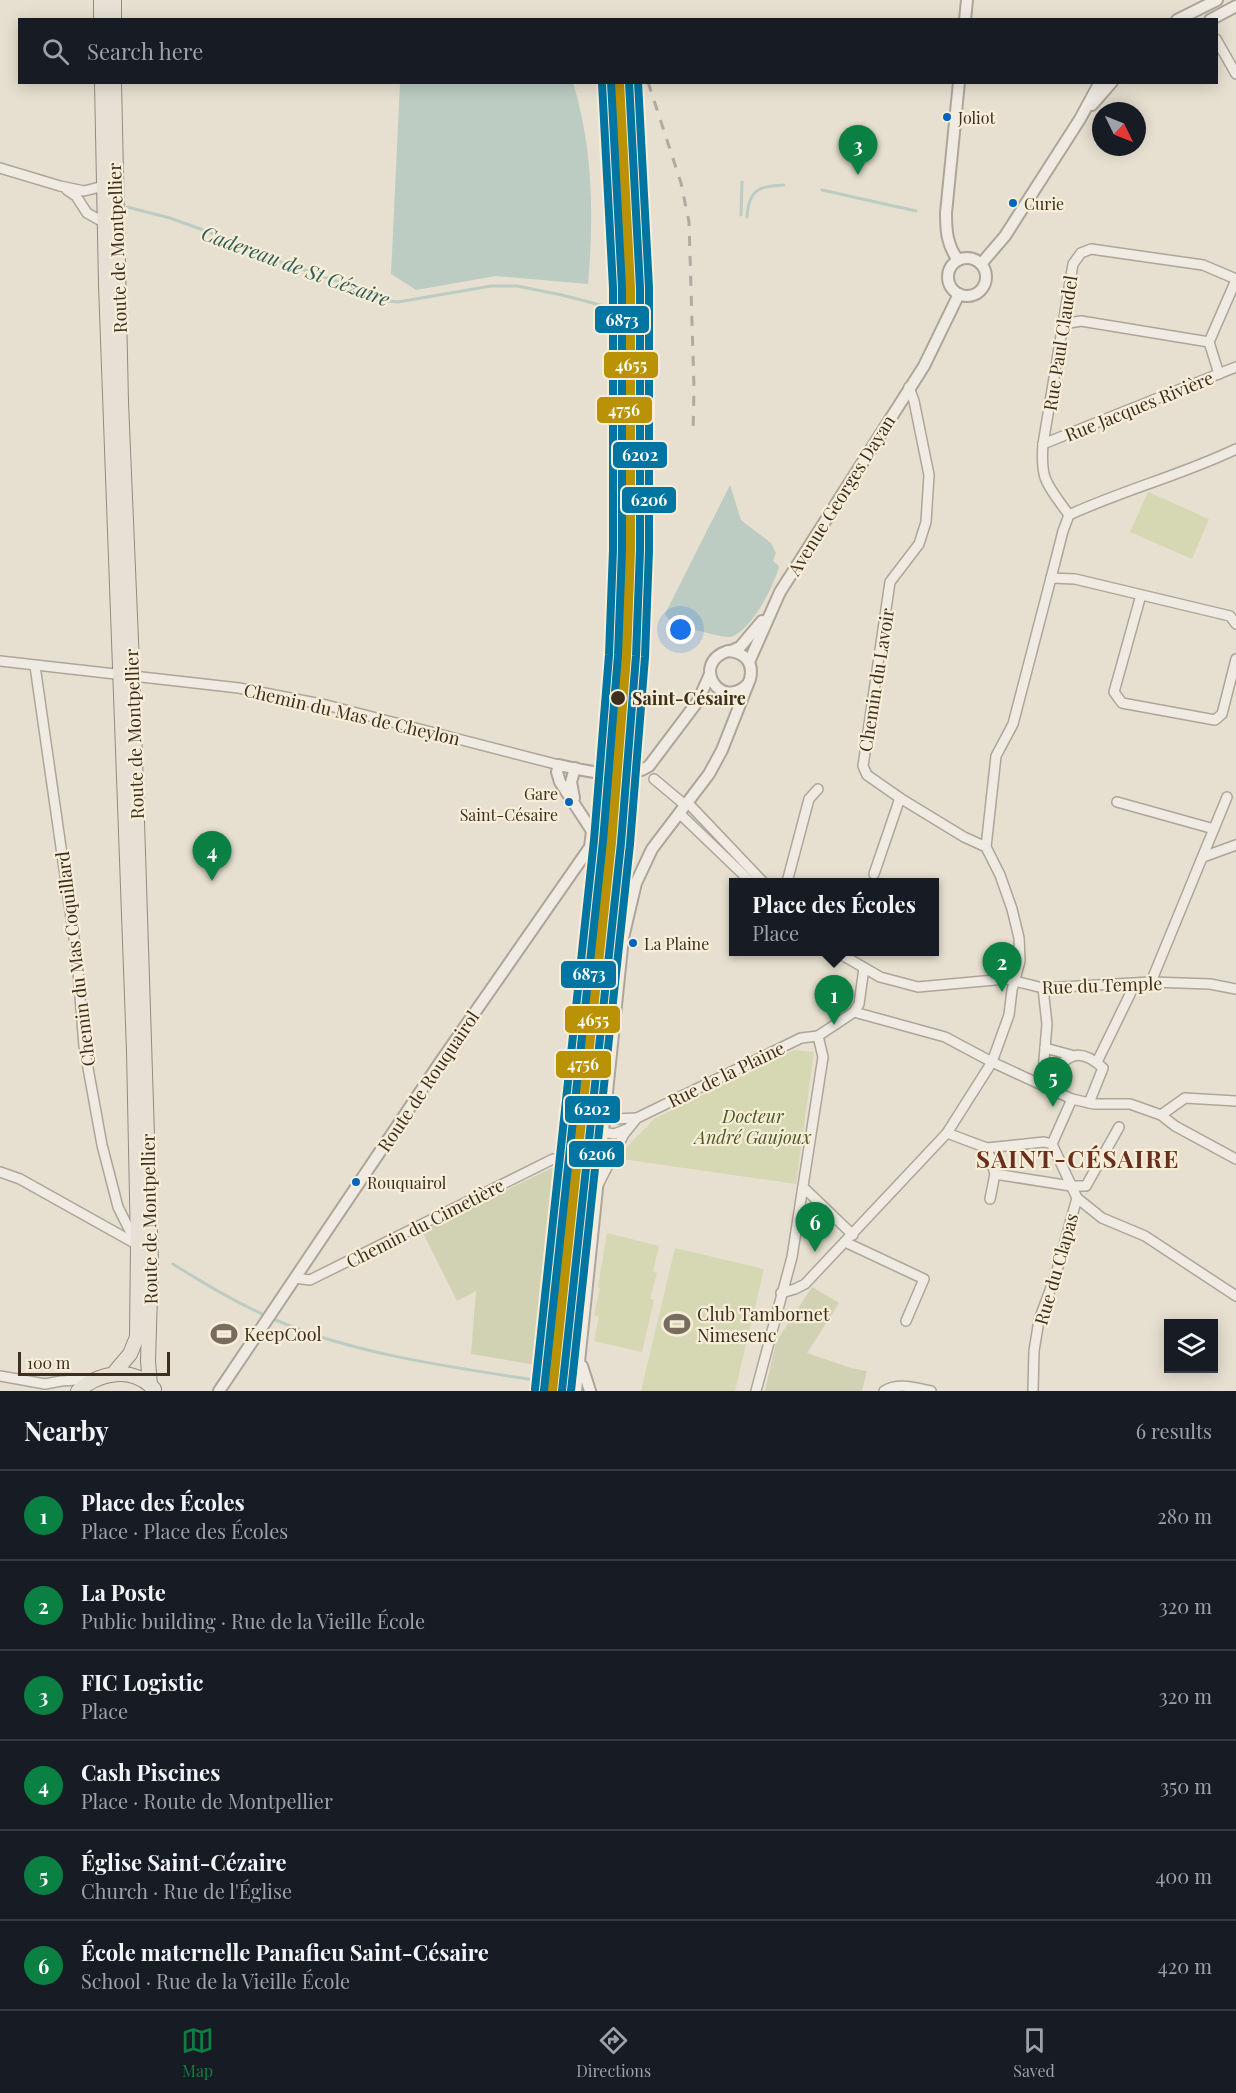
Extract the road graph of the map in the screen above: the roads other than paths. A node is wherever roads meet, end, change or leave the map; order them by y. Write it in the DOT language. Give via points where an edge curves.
graph roads {
  1 [pos="968,0"];
  2 [pos="1216,0"];
  3 [pos="111,1"];
  4 [pos="1236,6"];
  5 [pos="1199,9"];
  6 [pos="102,18"];
  7 [pos="114,18"];
  8 [pos="966,18"];
  9 [pos="1181,18"];
  10 [pos="1205,18"];
  11 [pos="1214,18"];
  12 [pos="1218,42"];
  13 [pos="1236,74"];
  14 [pos="102,84"];
  15 [pos="114,84"];
  16 [pos="959,84"];
  17 [pos="1099,84"];
  18 [pos="1110,84"];
  19 [pos="1080,119"];
  20 [pos="0,168"];
  21 [pos="60,186"];
  22 [pos="104,186"];
  23 [pos="105,223"];
  24 [pos="958,260"];
  25 [pos="981,264"];
  26 [pos="1236,279"];
  27 [pos="959,294"];
  28 [pos="1063,324"];
  29 [pos="1209,342"];
  30 [pos="1236,367"];
  31 [pos="1219,374"];
  32 [pos="909,387"];
  33 [pos="1042,444"];
  34 [pos="1236,449"];
  35 [pos="1069,515"];
  36 [pos="1051,578"];
  37 [pos="1141,595"];
  38 [pos="774,603"];
  39 [pos="1236,624"];
  40 [pos="732,651"];
  41 [pos="1236,659"];
  42 [pos="0,661"];
  43 [pos="749,662"];
  44 [pos="35,666"];
  45 [pos="710,674"];
  46 [pos="126,675"];
  47 [pos="748,684"];
  48 [pos="722,691"];
  49 [pos="698,700"];
  50 [pos="736,716"];
  51 [pos="559,765"];
  52 [pos="578,769"];
  53 [pos="654,779"];
  54 [pos="818,789"];
  55 [pos="1227,797"];
  56 [pos="900,798"];
  57 [pos="1117,802"];
  58 [pos="575,804"];
  59 [pos="684,807"];
  60 [pos="1214,829"];
  61 [pos="1236,845"];
  62 [pos="986,847"];
  63 [pos="1203,857"];
  64 [pos="874,874"];
  65 [pos="747,878"];
  66 [pos="759,878"];
  67 [pos="788,878"];
  68 [pos="845,956"];
  69 [pos="864,968"];
  70 [pos="1015,982"];
  71 [pos="1151,982"];
  72 [pos="1135,984"];
  73 [pos="1043,988"];
  74 [pos="1235,988"];
  75 [pos="854,1012"];
  76 [pos="818,1036"];
  77 [pos="1045,1048"];
  78 [pos="1071,1055"];
  79 [pos="992,1062"];
  80 [pos="1096,1062"];
  81 [pos="1042,1084"];
  82 [pos="1072,1099"];
  83 [pos="1236,1101"];
  84 [pos="1089,1103"];
  85 [pos="604,1116"];
  86 [pos="1161,1116"];
  87 [pos="637,1118"];
  88 [pos="1119,1127"];
  89 [pos="627,1129"];
  90 [pos="602,1132"];
  91 [pos="947,1133"];
  92 [pos="1051,1146"];
  93 [pos="987,1149"];
  94 [pos="553,1159"];
  95 [pos="1236,1159"];
  96 [pos="0,1172"];
  97 [pos="994,1174"];
  98 [pos="1071,1186"];
  99 [pos="803,1187"];
  100 [pos="596,1190"];
  101 [pos="1077,1198"];
  102 [pos="990,1199"];
  103 [pos="853,1235"];
  104 [pos="845,1242"];
  105 [pos="138,1245"];
  106 [pos="295,1278"];
  107 [pos="781,1293"];
  108 [pos="1236,1296"];
  109 [pos="906,1321"];
  110 [pos="580,1360"];
  111 [pos="114,1373"];
  112 [pos="0,1376"];
  113 [pos="93,1379"];
  114 [pos="47,1388"];
  115 [pos="153,1388"];
  116 [pos="219,1390"];
  117 [pos="78,1391"];
  118 [pos="576,1391"];
  119 [pos="590,1391"];
  120 [pos="756,1391"];
  121 [pos="884,1391"];
  122 [pos="931,1391"];
  123 [pos="1033,1391"];
  1 -- 8 [label="street"];
  2 -- 5 [label="street"];
  3 -- 6 [label="main road"];
  3 -- 7 [label="main road"];
  4 -- 11 [label="street"];
  5 -- 9 [label="street"];
  5 -- 10 [label="street"];
  12 -- 13 [label="street"];
  14 -- 22 [label="main road, Route de Montpellier"];
  15 -- 46 [label="main road, Route de Montpellier"];
  16 -- 24 [label="street" via="946,213 946,234"];
  17 -- 19 [label="street"];
  18 -- 19 [label="street"];
  19 -- 25 [label="street" via="1005,236"];
  20 -- 21 [label="street"];
  21 -- 22 [label="street" via="84,191"];
  21 -- 23 [label="street" via="76,196 87,213"];
  22 -- 23 [label="main road, Route de Montpellier"];
  23 -- 46 [label="main road, Route de Montpellier"];
  24 -- 25 [label="street" via="970,258"];
  24 -- 27 [label="street" via="948,277"];
  25 -- 27 [label="street" via="984,285 973,295"];
  26 -- 28 [label="street, Rue Paul Claudel" via="1203,265 1091,249 1081,253 1073,264"];
  26 -- 29 [label="street"];
  27 -- 32 [label="street" via="932,352"];
  28 -- 29 [label="street" via="1081,321"];
  28 -- 33 [label="street, Rue Paul Claudel"];
  29 -- 31 [label="street"];
  30 -- 31 [label="street, Rue Jacques Rivière"];
  31 -- 33 [label="street, Rue Jacques Rivière"];
  32 -- 38 [label="street, Avenue Georges Dayan"];
  32 -- 56 [label="street, Chemin du Lavoir" via="929,475 926,522 919,544 890,582 863,766 867,775"];
  33 -- 35 [label="street, Rue Paul Claudel" via="1044,481"];
  34 -- 35 [label="street"];
  35 -- 36 [label="street"];
  36 -- 37 [label="street" via="1075,579"];
  36 -- 62 [label="street" via="1013,724 996,756"];
  37 -- 39 [label="street" via="1230,616"];
  37 -- 41 [label="street" via="1114,692 1122,702 1215,720 1222,714"];
  38 -- 40 [label="street, Avenue Georges Dayan" via="740,647"];
  38 -- 43 [label="street, Avenue Georges Dayan"];
  40 -- 43 [label="street"];
  40 -- 45 [label="street" via="716,657"];
  42 -- 44 [label="street, Chemin du Mas de Cheylon"];
  43 -- 47 [label="street" via="752,673"];
  44 -- 46 [label="street, Chemin du Mas de Cheylon"];
  44 -- 105 [label="street, Chemin du Mas Coquillard" via="77,959 84,1046 118,1207"];
  45 -- 48 [label="street"];
  45 -- 49 [label="street"];
  46 -- 51 [label="street, Chemin du Mas de Cheylon" via="239,688 326,705"];
  46 -- 105 [label="main road, Route de Montpellier"];
  46 -- 115 [label="main road, Route de Montpellier" via="151,1262 148,1361"];
  47 -- 48 [label="street" via="736,692"];
  47 -- 50 [label="street"];
  48 -- 49 [label="street"];
  48 -- 50 [label="street" via="735,708"];
  49 -- 52 [label="street" via="649,766 629,772"];
  50 -- 59 [label="street" via="709,774"];
  51 -- 52 [label="street"];
  51 -- 58 [label="street, Route de Rouquairol" via="560,782"];
  52 -- 58 [label="street, Route de Rouquairol" via="571,782"];
  53 -- 59 [label="street"];
  54 -- 67 [label="street" via="809,799"];
  55 -- 60 [label="street"];
  56 -- 62 [label="street, Chemin du Lavoir"];
  56 -- 64 [label="street"];
  57 -- 60 [label="street"];
  58 -- 106 [label="street, Route de Rouquairol" via="592,831 590,847"];
  59 -- 65 [label="street"];
  59 -- 66 [label="street"];
  59 -- 85 [label="street" via="652,849 636,883 623,938"];
  60 -- 63 [label="street"];
  61 -- 63 [label="street"];
  62 -- 70 [label="street" via="1000,875 1019,938 1020,961"];
  63 -- 71 [label="street"];
  68 -- 69 [label="street, Rue du Temple"];
  69 -- 70 [label="street, Rue du Temple" via="880,977 918,987 1006,979"];
  69 -- 75 [label="street" via="859,1004"];
  70 -- 73 [label="street, Rue du Temple"];
  70 -- 79 [label="street" via="1009,1015"];
  71 -- 72 [label="street, Rue du Temple"];
  71 -- 74 [label="street, Rue du Temple"];
  72 -- 73 [label="street, Rue du Temple"];
  72 -- 80 [label="street"];
  73 -- 77 [label="street"];
  75 -- 76 [label="street, Rue de la Plaine"];
  75 -- 79 [label="street" via="945,1037"];
  76 -- 87 [label="street, Rue de la Plaine" via="801,1038"];
  76 -- 99 [label="street" via="823,1057"];
  77 -- 78 [label="street"];
  77 -- 81 [label="street"];
  78 -- 80 [label="street" via="1079,1054"];
  78 -- 81 [label="street"];
  79 -- 81 [label="street"];
  79 -- 91 [label="street"];
  80 -- 84 [label="street" via="1103,1068"];
  81 -- 82 [label="street"];
  82 -- 84 [label="street"];
  82 -- 92 [label="street"];
  83 -- 86 [label="street" via="1185,1098"];
  84 -- 86 [label="street" via="1130,1104"];
  85 -- 87 [label="street, Rue de la Plaine"];
  85 -- 90 [label="street"];
  86 -- 95 [label="street"];
  87 -- 89 [label="street, Rue de la Plaine"];
  88 -- 98 [label="street" via="1086,1186"];
  89 -- 90 [label="street" via="614,1134"];
  89 -- 100 [label="street, Rue de la Plaine"];
  90 -- 100 [label="street"];
  91 -- 93 [label="street"];
  91 -- 103 [label="street"];
  92 -- 93 [label="street"];
  92 -- 98 [label="street, Rue du Clapas"];
  93 -- 97 [label="street"];
  94 -- 106 [label="street, Chemin du Cimetière" via="310,1280"];
  96 -- 105 [label="street" via="20,1179"];
  97 -- 98 [label="street"];
  97 -- 102 [label="street"];
  98 -- 101 [label="street, Rue du Clapas"];
  99 -- 103 [label="street"];
  99 -- 107 [label="street" via="792,1257"];
  100 -- 110 [label="street"];
  101 -- 108 [label="street" via="1102,1218 1145,1236"];
  101 -- 123 [label="street, Rue du Clapas" via="1040,1320"];
  103 -- 104 [label="street"];
  104 -- 107 [label="street" via="805,1284"];
  104 -- 109 [label="street" via="924,1279"];
  105 -- 111 [label="main road, Route de Montpellier" via="137,1337 130,1354"];
  106 -- 116 [label="street, Route de Rouquairol"];
  107 -- 120 [label="street"];
  110 -- 118 [label="street"];
  110 -- 119 [label="street"];
  111 -- 113 [label="main road"];
  111 -- 115 [label="main road" via="131,1375"];
  112 -- 114 [label="street"];
  113 -- 114 [label="street" via="50,1382"];
  113 -- 117 [label="main road"];
  121 -- 122 [label="street" via="901,1386"];
}
